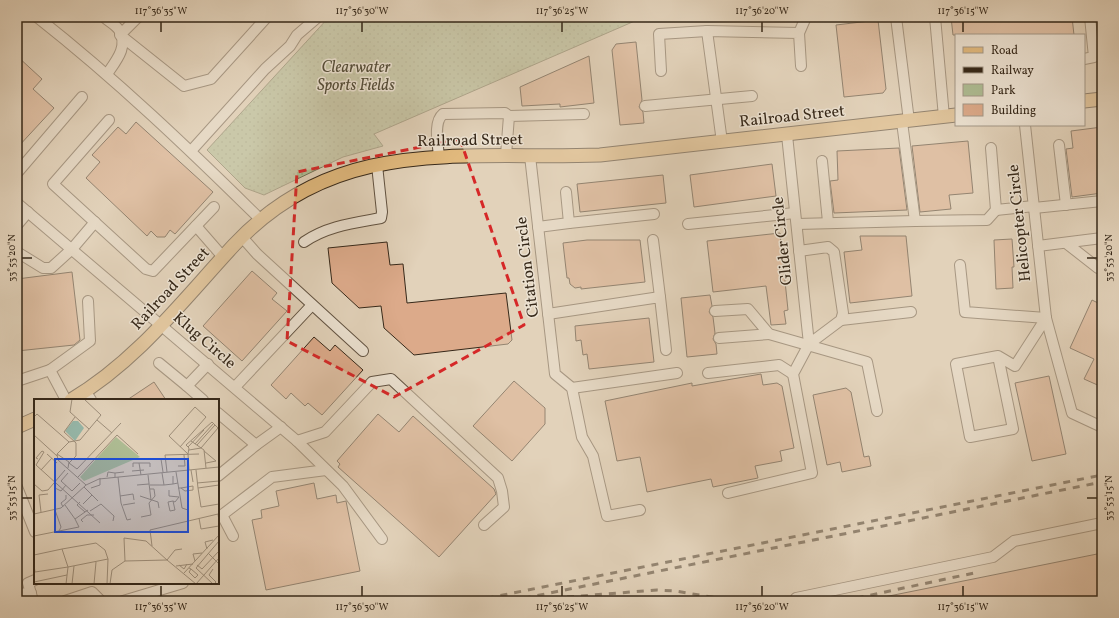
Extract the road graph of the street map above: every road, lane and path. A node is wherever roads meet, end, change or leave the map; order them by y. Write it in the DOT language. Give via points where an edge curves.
graph roads {
  1 [pos="37,17"];
  2 [pos="104,17"];
  3 [pos="138,17"];
  4 [pos="267,17"];
  5 [pos="318,17"];
  6 [pos="806,17"];
  7 [pos="896,17"];
  8 [pos="934,17"];
  9 [pos="1090,17"];
  10 [pos="707,31"];
  11 [pos="799,33"];
  12 [pos="120,35"];
  13 [pos="1085,59"];
  14 [pos="801,66"];
  15 [pos="661,71"];
  16 [pos="107,74"];
  17 [pos="752,96"];
  18 [pos="82,97"];
  19 [pos="1102,99"];
  20 [pos="716,100"];
  21 [pos="1085,101"];
  22 [pos="645,106"];
  23 [pos="584,114"];
  24 [pos="509,116"];
  25 [pos="950,116"];
  26 [pos="109,120"];
  27 [pos="905,121"];
  28 [pos="1024,126"];
  29 [pos="787,135"];
  30 [pos="722,142"];
  31 [pos="1059,145"];
  32 [pos="990,148"];
  33 [pos="192,151"];
  34 [pos="506,155"];
  35 [pos="439,156"];
  36 [pos="530,156"];
  37 [pos="822,161"];
  38 [pos="377,165"];
  39 [pos="17,173"];
  40 [pos="566,192"];
  41 [pos="1102,201"];
  42 [pos="17,203"];
  43 [pos="1066,204"];
  44 [pos="214,207"];
  45 [pos="1034,207"];
  46 [pos="996,210"];
  47 [pos="28,212"];
  48 [pos="795,213"];
  49 [pos="654,214"];
  50 [pos="260,219"];
  51 [pos="915,221"];
  52 [pos="95,222"];
  53 [pos="828,222"];
  54 [pos="569,223"];
  55 [pos="688,224"];
  56 [pos="797,224"];
  57 [pos="17,225"];
  58 [pos="196,226"];
  59 [pos="538,227"];
  60 [pos="242,237"];
  61 [pos="1102,238"];
  62 [pos="653,240"];
  63 [pos="304,242"];
  64 [pos="1066,243"];
  65 [pos="1038,246"];
  66 [pos="72,249"];
  67 [pos="800,250"];
  68 [pos="17,252"];
  69 [pos="223,257"];
  70 [pos="960,265"];
  71 [pos="1102,268"];
  72 [pos="660,297"];
  73 [pos="88,301"];
  74 [pos="312,305"];
  75 [pos="715,311"];
  76 [pos="911,312"];
  77 [pos="548,314"];
  78 [pos="1046,318"];
  79 [pos="841,320"];
  80 [pos="163,325"];
  81 [pos="770,334"];
  82 [pos="719,338"];
  83 [pos="809,344"];
  84 [pos="666,350"];
  85 [pos="363,351"];
  86 [pos="998,356"];
  87 [pos="159,363"];
  88 [pos="208,364"];
  89 [pos="50,370"];
  90 [pos="677,373"];
  91 [pos="708,373"];
  92 [pos="792,374"];
  93 [pos="17,381"];
  94 [pos="187,386"];
  95 [pos="235,387"];
  96 [pos="572,388"];
  97 [pos="88,396"];
  98 [pos="65,399"];
  99 [pos="75,399"];
  100 [pos="202,399"];
  101 [pos="876,411"];
  102 [pos="219,414"];
  103 [pos="34,419"];
  104 [pos="17,426"];
  105 [pos="282,427"];
  106 [pos="1102,427"];
  107 [pos="297,441"];
  108 [pos="256,445"];
  109 [pos="326,470"];
  110 [pos="219,475"];
  111 [pos="17,487"];
  112 [pos="728,493"];
  113 [pos="640,510"];
  114 [pos="1102,523"];
  115 [pos="484,525"];
  116 [pos="34,530"];
  117 [pos="233,536"];
  118 [pos="382,539"];
  119 [pos="34,580"];
  120 [pos="180,584"];
  121 [pos="17,594"];
  122 [pos="32,597"];
  123 [pos="65,601"];
  124 [pos="101,601"];
  125 [pos="122,601"];
  126 [pos="797,601"];
  1 -- 16 [label="street"];
  2 -- 12 [label="street" via="119,30"];
  3 -- 12 [label="street"];
  4 -- 12 [label="street" via="211,79 184,86"];
  5 -- 33 [label="street" via="297,35 290,46"];
  6 -- 11 [label="street"];
  7 -- 27 [label="street"];
  8 -- 25 [label="street"];
  9 -- 13 [label="street" via="1094,58"];
  10 -- 11 [label="street"];
  10 -- 15 [label="street" via="659,34"];
  10 -- 20 [label="street"];
  11 -- 14 [label="street"];
  12 -- 16 [label="street" via="121,54"];
  16 -- 33 [label="street"];
  17 -- 20 [label="street"];
  18 -- 39 [label="street"];
  19 -- 21 [label="main road"];
  20 -- 22 [label="street"];
  20 -- 30 [label="street"];
  23 -- 24 [label="street"];
  24 -- 34 [label="street"];
  24 -- 35 [label="street" via="505,113 443,114 438,126"];
  25 -- 27 [label="main road, Railroad Street"];
  26 -- 52 [label="street" via="53,184"];
  27 -- 29 [label="main road, Railroad Street"];
  27 -- 51 [label="street"];
  28 -- 45 [label="street, Helicopter Circle"];
  29 -- 30 [label="main road, Railroad Street"];
  29 -- 48 [label="street, Glider Circle"];
  30 -- 36 [label="main road, Railroad Street" via="600,155"];
  31 -- 43 [label="street"];
  32 -- 46 [label="street"];
  33 -- 50 [label="street"];
  34 -- 35 [label="main road, Railroad Street"];
  34 -- 36 [label="main road, Railroad Street"];
  35 -- 38 [label="main road, Railroad Street"];
  36 -- 59 [label="street, Citation Circle"];
  37 -- 53 [label="street"];
  38 -- 50 [label="main road, Railroad Street" via="324,180 285,201"];
  38 -- 63 [label="street" via="381,218 335,227"];
  40 -- 54 [label="street"];
  41 -- 43 [label="street"];
  42 -- 47 [label="street, Klug Circle"];
  43 -- 45 [label="street"];
  44 -- 58 [label="street"];
  45 -- 46 [label="street"];
  45 -- 65 [label="street, Helicopter Circle"];
  46 -- 51 [label="street" via="987,220"];
  47 -- 57 [label="street"];
  47 -- 66 [label="street, Klug Circle"];
  48 -- 55 [label="street"];
  48 -- 56 [label="street, Glider Circle"];
  49 -- 54 [label="street"];
  50 -- 60 [label="main road, Railroad Street"];
  51 -- 53 [label="street"];
  52 -- 58 [label="street" via="146,269 153,271"];
  52 -- 66 [label="street"];
  53 -- 56 [label="street"];
  54 -- 59 [label="street"];
  56 -- 67 [label="street, Glider Circle"];
  58 -- 69 [label="street"];
  59 -- 77 [label="street, Citation Circle"];
  60 -- 69 [label="main road, Railroad Street"];
  60 -- 74 [label="street"];
  61 -- 64 [label="street"];
  62 -- 72 [label="street"];
  64 -- 65 [label="street"];
  64 -- 71 [label="street" via="1098,268"];
  65 -- 78 [label="street, Helicopter Circle"];
  66 -- 68 [label="street" via="51,268 43,268"];
  66 -- 80 [label="street, Klug Circle"];
  67 -- 79 [label="street" via="828,247 834,252 843,313"];
  67 -- 83 [label="street, Glider Circle"];
  69 -- 80 [label="main road, Railroad Street"];
  70 -- 78 [label="street" via="964,312"];
  72 -- 77 [label="street"];
  72 -- 84 [label="street"];
  73 -- 89 [label="street" via="90,341"];
  74 -- 85 [label="street"];
  74 -- 95 [label="street"];
  75 -- 81 [label="street" via="748,309"];
  76 -- 79 [label="street"];
  77 -- 96 [label="street, Citation Circle" via="555,374"];
  78 -- 86 [label="street" via="1015,366"];
  78 -- 106 [label="street, Helicopter Circle" via="1072,413"];
  79 -- 83 [label="street"];
  80 -- 88 [label="street, Klug Circle"];
  80 -- 97 [label="main road, Railroad Street"];
  81 -- 82 [label="street"];
  81 -- 83 [label="street"];
  83 -- 92 [label="street"];
  83 -- 101 [label="street" via="867,362"];
  86 -- 86 [label="street" via="956,364 970,437 1013,429"];
  87 -- 94 [label="street"];
  88 -- 94 [label="street"];
  88 -- 95 [label="street, Klug Circle"];
  89 -- 93 [label="street"];
  89 -- 98 [label="street"];
  90 -- 96 [label="street"];
  91 -- 92 [label="street" via="779,365"];
  92 -- 112 [label="street" via="812,473"];
  94 -- 100 [label="street"];
  95 -- 105 [label="street, Klug Circle"];
  96 -- 113 [label="street" via="582,437 593,456 607,516"];
  97 -- 99 [label="main road, Railroad Street"];
  102 -- 108 [label="street"];
  103 -- 104 [label="main road"];
  105 -- 107 [label="street, Klug Circle"];
  105 -- 108 [label="street"];
  107 -- 109 [label="street, Klug Circle"];
  107 -- 115 [label="street" via="326,432 372,382 391,379 498,478 504,508"];
  108 -- 110 [label="street"];
  109 -- 117 [label="street" via="272,477 222,515"];
  109 -- 118 [label="street, Klug Circle" via="343,486"];
  111 -- 116 [label="street"];
  114 -- 126 [label="street" via="1014,540 993,557 796,598"];
  119 -- 122 [label="street" via="28,583"];
  120 -- 125 [label="street"];
  121 -- 122 [label="street"];
  123 -- 124 [label="street" via="92,592"];
}
